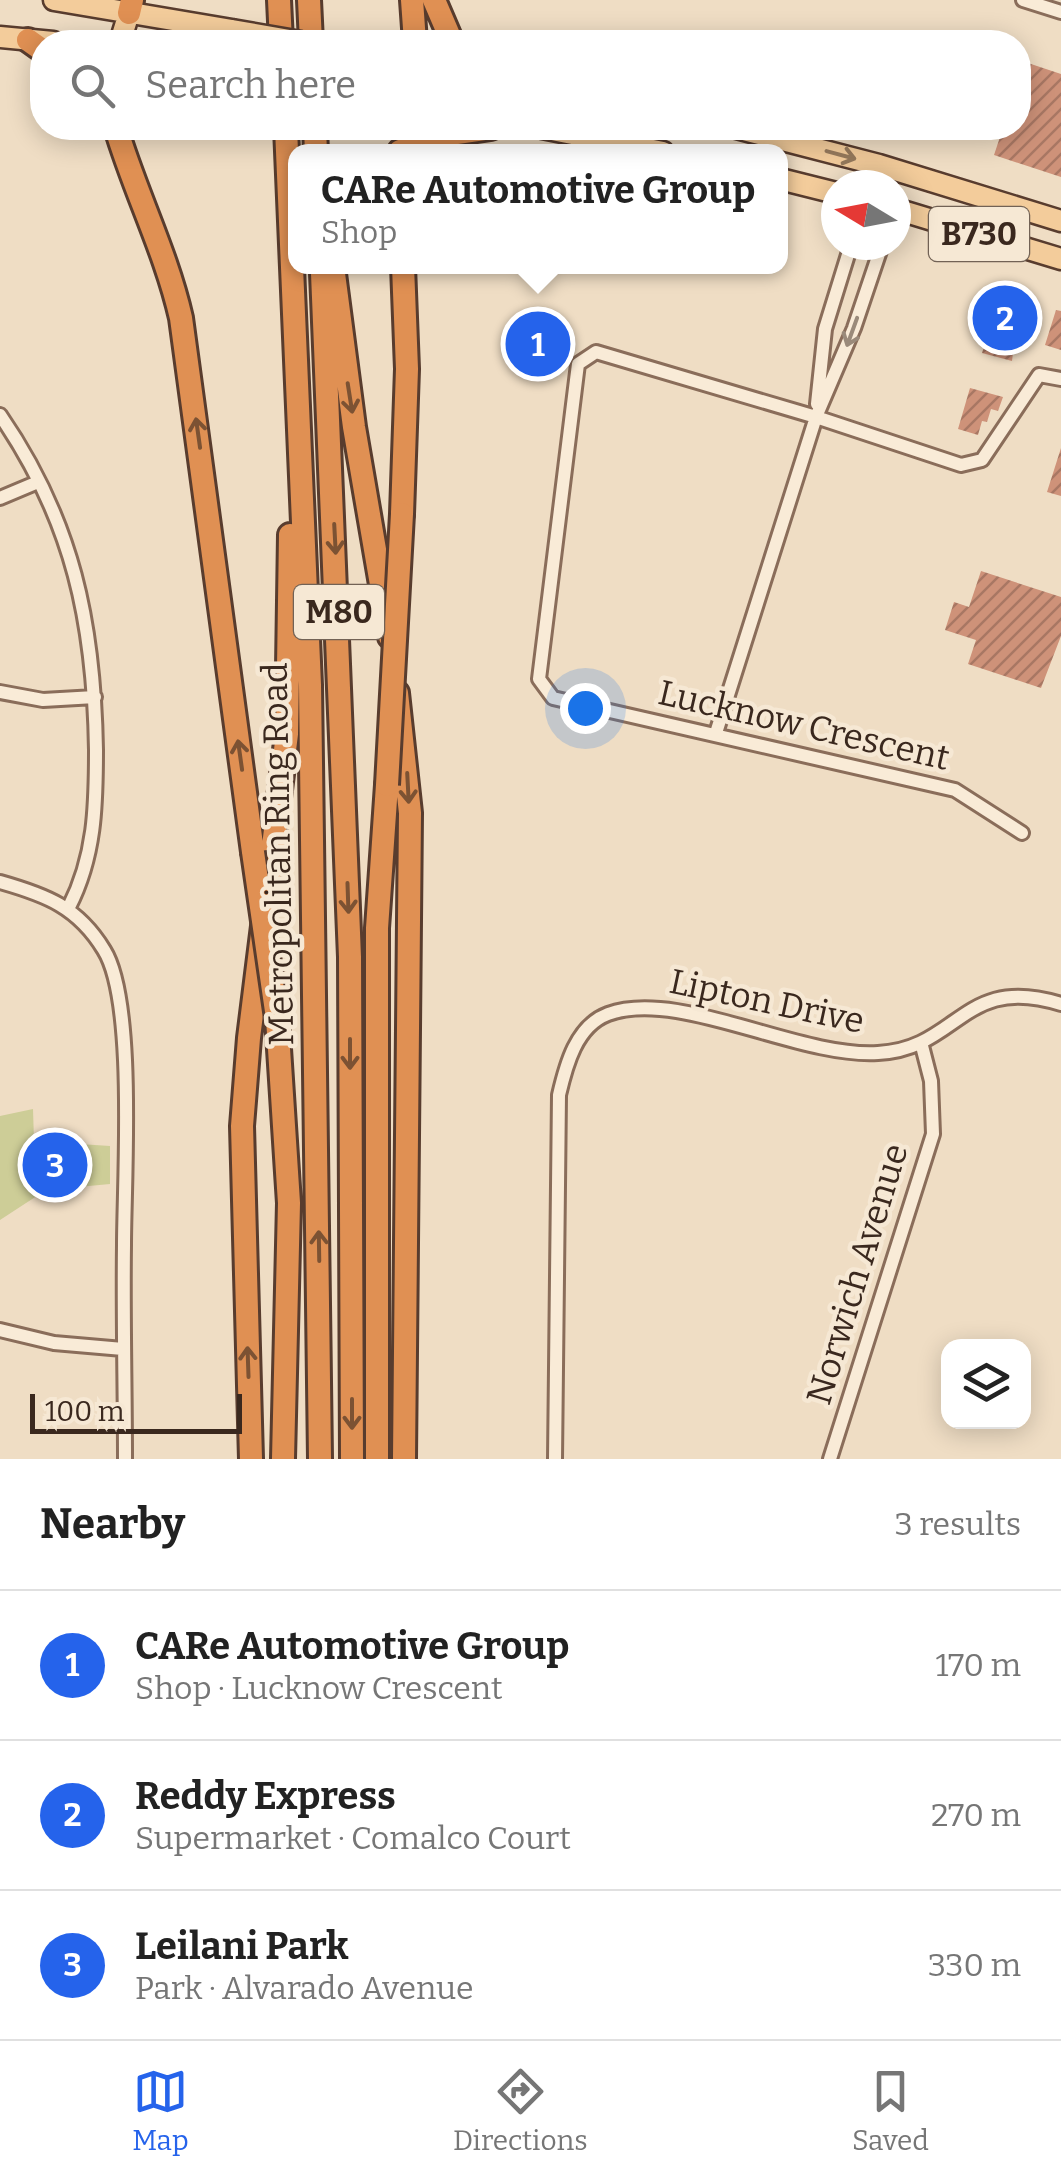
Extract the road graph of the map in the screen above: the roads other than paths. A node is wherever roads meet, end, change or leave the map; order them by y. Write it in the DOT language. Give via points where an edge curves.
graph roads {
  1 [pos="54,0"];
  2 [pos="279,0"];
  3 [pos="309,0"];
  4 [pos="412,0"];
  5 [pos="434,0"];
  6 [pos="1022,0"];
  7 [pos="131,6"];
  8 [pos="1061,12"];
  9 [pos="124,30"];
  10 [pos="232,30"];
  11 [pos="280,30"];
  12 [pos="310,30"];
  13 [pos="414,30"];
  14 [pos="447,30"];
  15 [pos="0,37"];
  16 [pos="30,44"];
  17 [pos="107,140"];
  18 [pos="120,140"];
  19 [pos="287,140"];
  20 [pos="784,140"];
  21 [pos="879,164"];
  22 [pos="288,165"];
  23 [pos="877,170"];
  24 [pos="887,170"];
  25 [pos="130,176"];
  26 [pos="788,181"];
  27 [pos="911,181"];
  28 [pos="821,189"];
  29 [pos="911,214"];
  30 [pos="1061,221"];
  31 [pos="1061,259"];
  32 [pos="846,260"];
  33 [pos="877,260"];
  34 [pos="294,274"];
  35 [pos="322,274"];
  36 [pos="335,274"];
  37 [pos="403,274"];
  38 [pos="298,351"];
  39 [pos="1061,379"];
  40 [pos="0,414"];
  41 [pos="816,417"];
  42 [pos="38,482"];
  43 [pos="0,498"];
  44 [pos="0,692"];
  45 [pos="95,698"];
  46 [pos="716,732"];
  47 [pos="387,785"];
  48 [pos="1022,833"];
  49 [pos="0,882"];
  50 [pos="63,903"];
  51 [pos="1061,1004"];
  52 [pos="922,1046"];
  53 [pos="0,1330"];
  54 [pos="123,1349"];
  55 [pos="125,1459"];
  56 [pos="250,1459"];
  57 [pos="283,1459"];
  58 [pos="320,1459"];
  59 [pos="352,1459"];
  60 [pos="378,1459"];
  61 [pos="390,1459"];
  62 [pos="404,1459"];
  63 [pos="555,1459"];
  64 [pos="830,1459"];
  1 -- 7 [label="main road"];
  2 -- 11 [label="highway"];
  3 -- 12 [label="highway"];
  4 -- 13 [label="highway"];
  5 -- 14 [label="highway"];
  6 -- 8 [label="street"];
  7 -- 9 [label="main road"];
  7 -- 10 [label="main road, bridge"];
  15 -- 16 [label="main road"];
  17 -- 25 [label="highway"];
  18 -- 25 [label="highway"];
  19 -- 22 [label="highway, Metropolitan Ring Road / M80"];
  20 -- 21 [label="main road, B730, one-way"];
  21 -- 23 [label="street"];
  21 -- 24 [label="main road, B730"];
  57 -- 25 [label="highway, one-way, bridge" via="289,1203 277,1018 181,318 171,275"];
  26 -- 28 [label="main road"];
  27 -- 30 [label="main road, B730"];
  29 -- 31 [label="main road, B730"];
  32 -- 41 [label="street" via="825,329"];
  33 -- 41 [label="street, one-way"];
  34 -- 38 [label="highway, Metropolitan Ring Road / M80"];
  35 -- 59 [label="highway, Metropolitan Ring Road / M80, one-way" via="350,957"];
  36 -- 62 [label="highway, one-way" via="408,780"];
  37 -- 47 [label="highway, bridge" via="407,369"];
  56 -- 38 [label="highway, one-way" via="242,1126 287,734"];
  58 -- 38 [label="highway, Metropolitan Ring Road / M80, one-way" via="316,934"];
  39 -- 41 [label="street" via="1039,375 1032,381 990,451 972,465"];
  40 -- 42 [label="street"];
  41 -- 46 [label="street"];
  41 -- 46 [label="street, Lucknow Crescent" via="596,352 578,364 539,679 553,698"];
  42 -- 43 [label="street"];
  42 -- 45 [label="street" via="67,543 87,614"];
  44 -- 45 [label="street" via="44,700"];
  45 -- 50 [label="street" via="91,853"];
  46 -- 48 [label="street, Lucknow Crescent" via="955,790"];
  47 -- 60 [label="highway" via="377,928"];
  47 -- 61 [label="highway"];
  49 -- 50 [label="street"];
  50 -- 54 [label="street" via="106,952 120,995"];
  51 -- 52 [label="street, Lipton Drive" via="1009,996 977,1003"];
  52 -- 63 [label="street, Lipton Drive" via="879,1054 835,1052 651,1006 606,1014 582,1034 559,1095"];
  52 -- 64 [label="street, Norwich Avenue" via="933,1134"];
  53 -- 54 [label="street"];
  54 -- 55 [label="street"];
}
